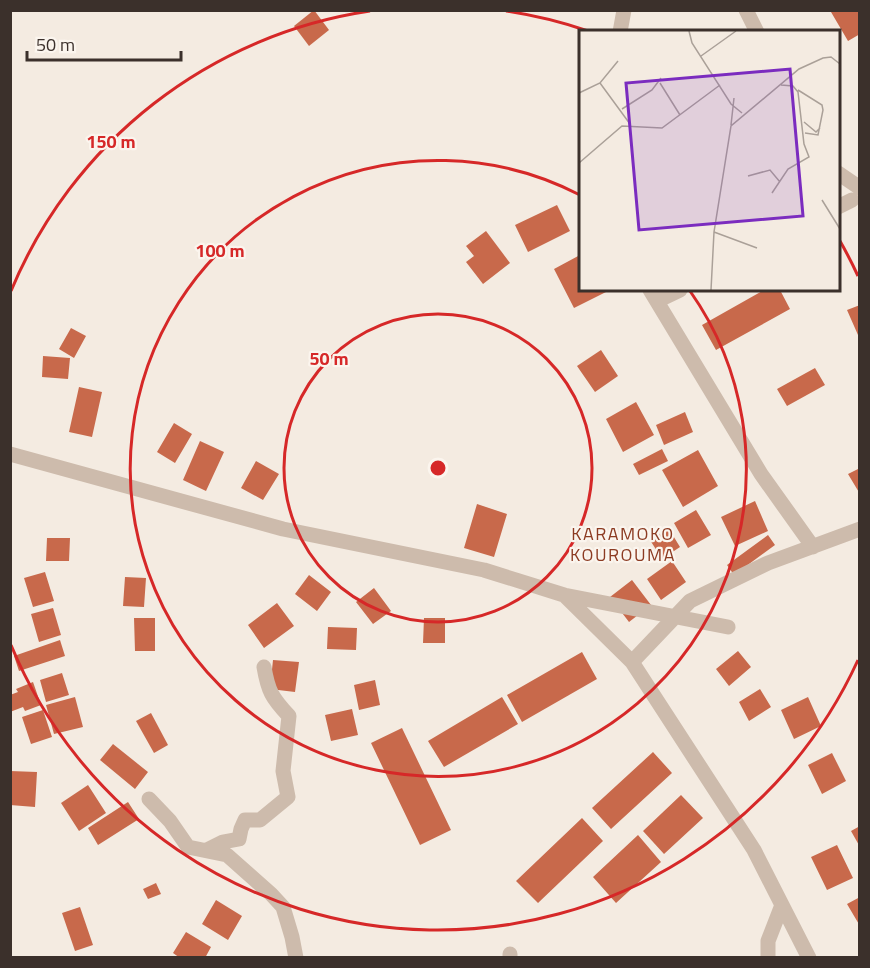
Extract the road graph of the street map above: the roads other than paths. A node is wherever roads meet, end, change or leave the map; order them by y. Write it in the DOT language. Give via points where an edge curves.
graph roads {
  1 [pos="624,10"];
  2 [pos="746,10"];
  3 [pos="620,30"];
  4 [pos="755,30"];
  5 [pos="840,176"];
  6 [pos="850,198"];
  7 [pos="675,291"];
  8 [pos="653,295"];
  9 [pos="10,454"];
  10 [pos="860,529"];
  11 [pos="813,547"];
  12 [pos="564,595"];
  13 [pos="675,616"];
  14 [pos="728,627"];
  15 [pos="632,662"];
  16 [pos="264,667"];
  17 [pos="149,799"];
  18 [pos="207,850"];
  19 [pos="782,905"];
  20 [pos="296,957"];
  21 [pos="768,957"];
  22 [pos="809,957"];
  1 -- 3 [label="street"];
  2 -- 4 [label="street"];
  5 -- 6 [label="street"];
  7 -- 8 [label="street"];
  8 -- 11 [label="street" via="761,474"];
  9 -- 12 [label="street" via="283,529 484,570"];
  10 -- 11 [label="street"];
  11 -- 13 [label="street" via="768,563 690,601"];
  12 -- 13 [label="street"];
  12 -- 15 [label="street"];
  13 -- 14 [label="street"];
  13 -- 15 [label="street"];
  15 -- 19 [label="street" via="754,850"];
  16 -- 18 [label="street" via="267,688 289,716 283,771 288,797 260,820 245,820 239,839"];
  17 -- 18 [label="street" via="188,847"];
  18 -- 20 [label="street" via="227,855 283,907"];
  19 -- 21 [label="street" via="768,941"];
  19 -- 22 [label="street"];
}
